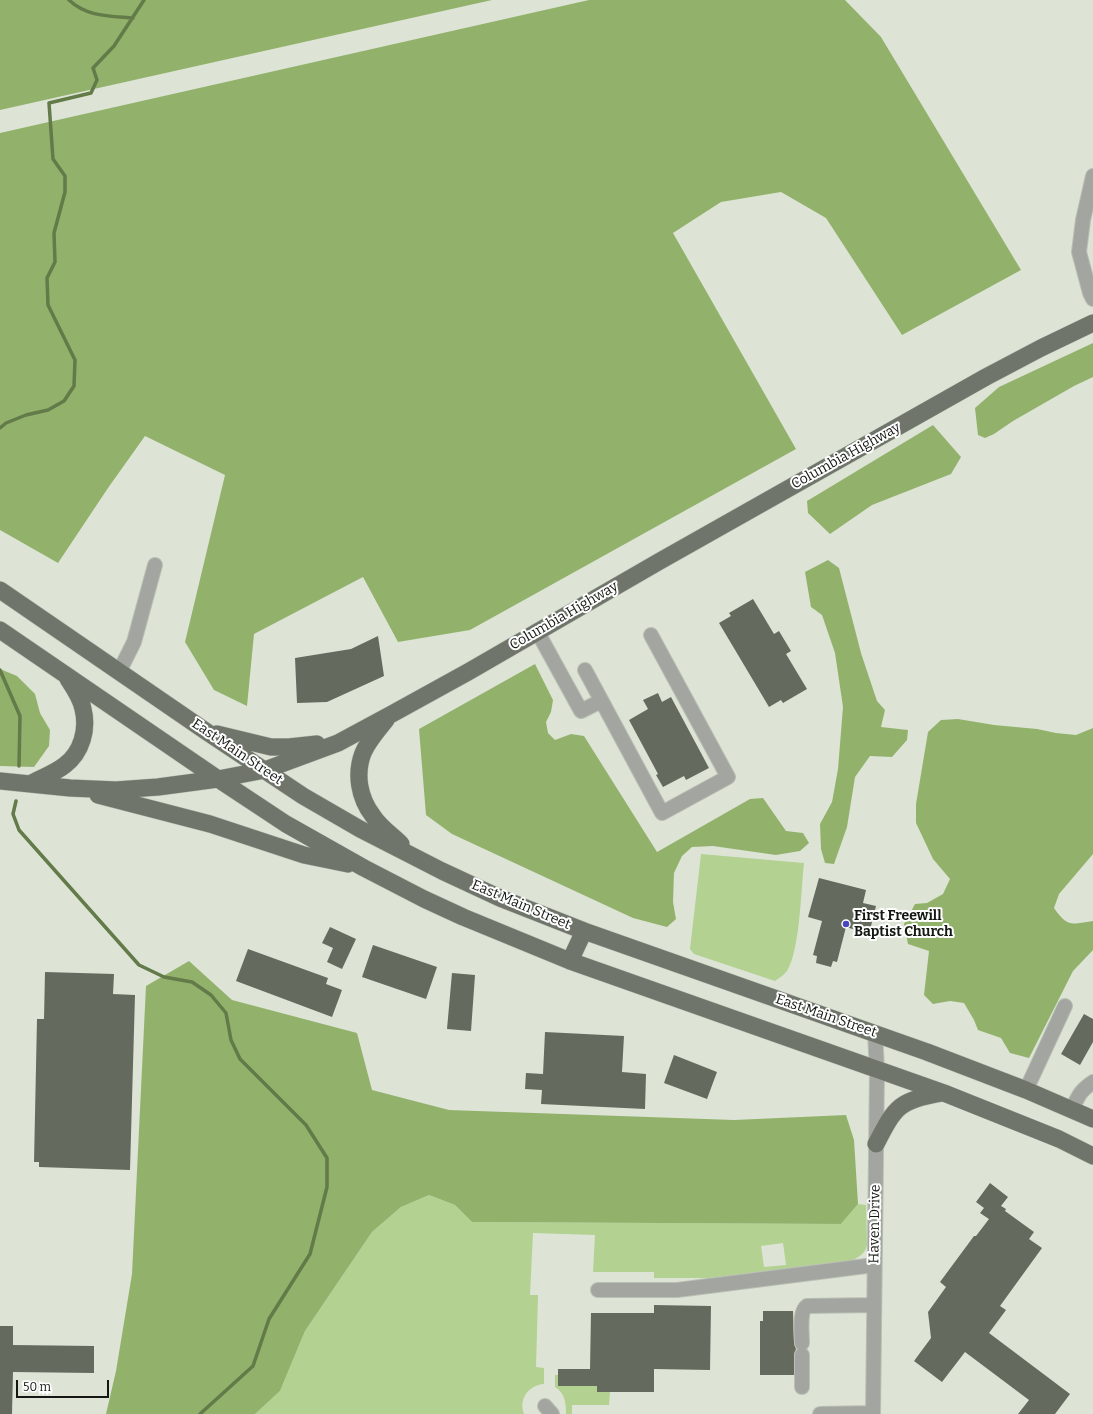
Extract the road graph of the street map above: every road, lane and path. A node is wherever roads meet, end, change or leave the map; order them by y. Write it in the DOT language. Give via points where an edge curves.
graph roads {
  1 [pos="1093,176"];
  2 [pos="1093,299"];
  3 [pos="1093,323"];
  4 [pos="155,565"];
  5 [pos="0,590"];
  6 [pos="0,630"];
  7 [pos="537,631"];
  8 [pos="651,635"];
  9 [pos="585,670"];
  10 [pos="119,672"];
  11 [pos="66,675"];
  12 [pos="601,701"];
  13 [pos="390,715"];
  14 [pos="207,732"];
  15 [pos="338,743"];
  16 [pos="265,770"];
  17 [pos="218,780"];
  18 [pos="0,781"];
  19 [pos="30,784"];
  20 [pos="70,788"];
  21 [pos="416,858"];
  22 [pos="364,868"];
  23 [pos="584,931"];
  24 [pos="570,961"];
  25 [pos="1066,1006"];
  26 [pos="875,1034"];
  27 [pos="877,1070"];
  28 [pos="1093,1082"];
  29 [pos="1026,1090"];
  30 [pos="944,1093"];
  31 [pos="1072,1109"];
  32 [pos="1093,1119"];
  33 [pos="876,1144"];
  34 [pos="1093,1156"];
  35 [pos="874,1265"];
  36 [pos="598,1290"];
  37 [pos="874,1305"];
  38 [pos="802,1387"];
  39 [pos="820,1414"];
  40 [pos="873,1414"];
  1 -- 2 [label="street" via="1079,252"];
  3 -- 7 [label="main road, Columbia Highway" via="986,377"];
  4 -- 10 [label="street" via="134,642"];
  5 -- 10 [label="main road, East Main Street"];
  6 -- 11 [label="main road"];
  7 -- 12 [label="street" via="581,712"];
  7 -- 13 [label="main road, Columbia Highway"];
  8 -- 12 [label="street" via="728,777 662,813"];
  9 -- 12 [label="street"];
  10 -- 14 [label="main road, East Main Street"];
  11 -- 17 [label="main road"];
  11 -- 19 [label="main road" via="83,709 83,738 76,753 64,766"];
  13 -- 15 [label="main road, Columbia Highway"];
  13 -- 21 [label="main road" via="364,753 359,771 359,785 363,802 373,817"];
  14 -- 15 [label="main road" via="271,747"];
  14 -- 16 [label="main road, East Main Street"];
  15 -- 16 [label="main road, Columbia Highway"];
  16 -- 17 [label="main road, Columbia Highway"];
  16 -- 21 [label="main road, East Main Street" via="303,796"];
  17 -- 20 [label="main road, Columbia Highway" via="158,788"];
  17 -- 22 [label="main road" via="286,824"];
  18 -- 19 [label="main road, Columbia Highway"];
  19 -- 20 [label="main road, Columbia Highway"];
  20 -- 22 [label="main road" via="210,824 304,855"];
  21 -- 23 [label="main road, East Main Street" via="500,898"];
  22 -- 24 [label="main road" via="463,917"];
  23 -- 24 [label="main road"];
  23 -- 26 [label="main road, East Main Street"];
  24 -- 27 [label="main road"];
  25 -- 29 [label="street"];
  26 -- 27 [label="street, Haven Drive"];
  26 -- 29 [label="main road, East Main Street"];
  27 -- 30 [label="main road"];
  27 -- 33 [label="street, Haven Drive"];
  28 -- 31 [label="street" via="1078,1095"];
  29 -- 31 [label="main road, East Main Street"];
  30 -- 33 [label="main road" via="906,1102 887,1122"];
  30 -- 34 [label="main road" via="1059,1139"];
  31 -- 32 [label="main road, East Main Street"];
  33 -- 35 [label="street, Haven Drive"];
  35 -- 36 [label="street" via="677,1290"];
  35 -- 37 [label="street, Haven Drive"];
  37 -- 38 [label="street" via="804,1308"];
  37 -- 40 [label="street, Haven Drive"];
  39 -- 40 [label="street"];
}
